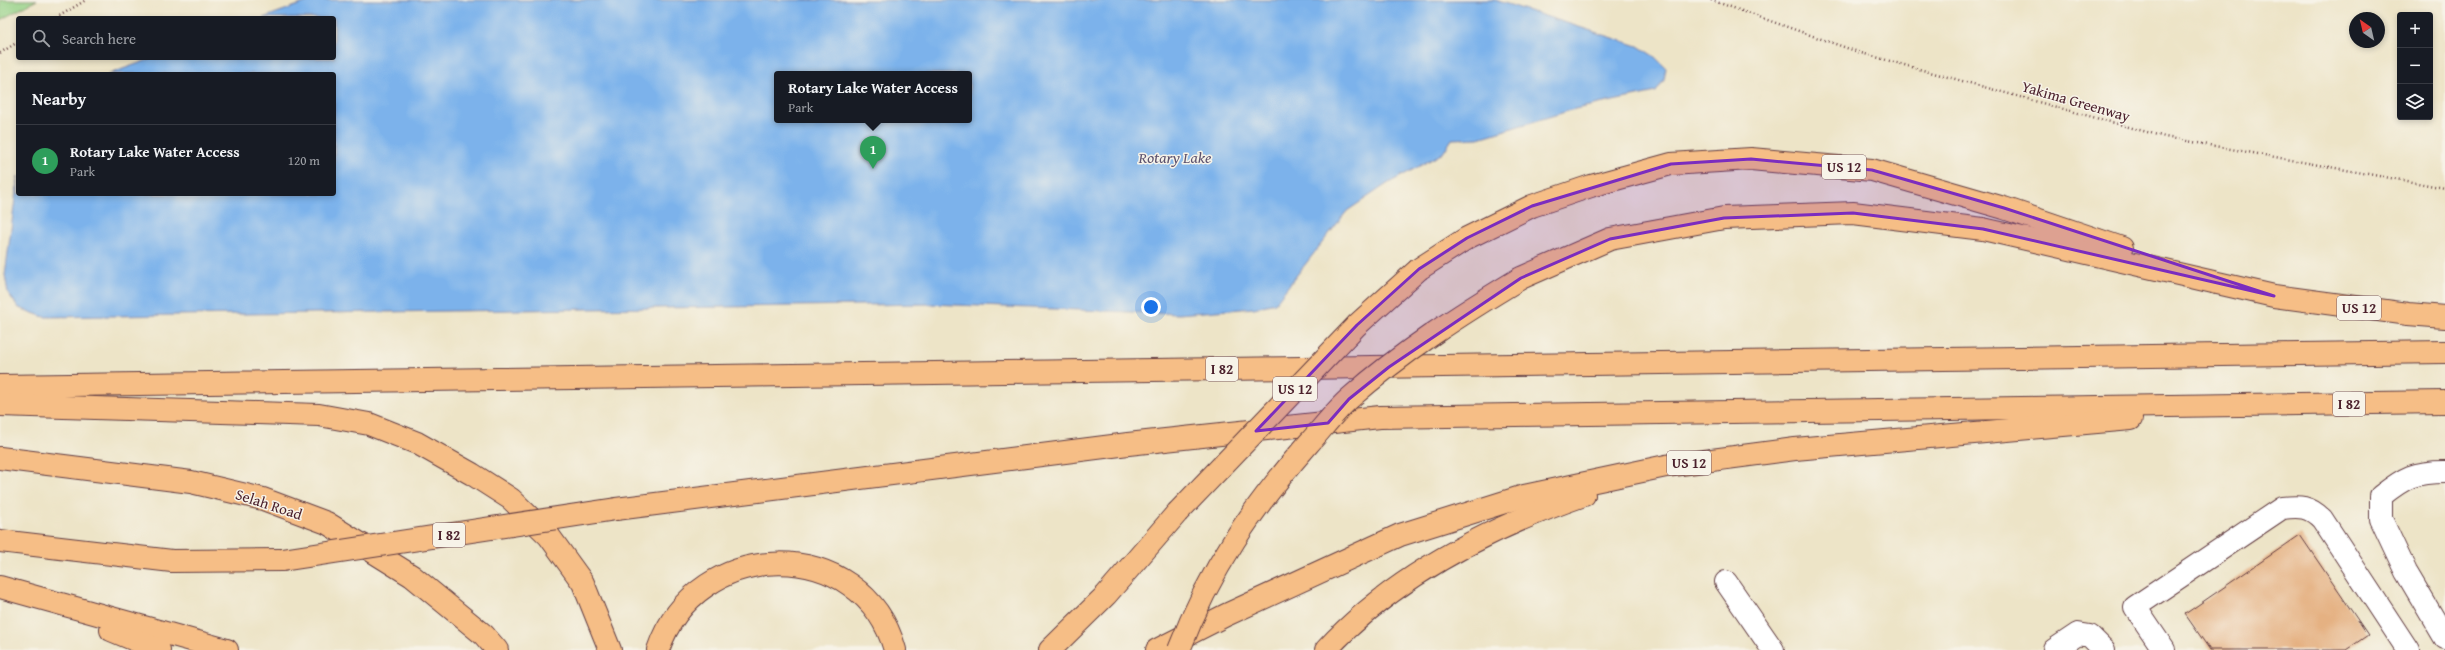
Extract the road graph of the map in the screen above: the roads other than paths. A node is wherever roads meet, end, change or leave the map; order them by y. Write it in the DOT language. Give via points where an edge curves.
graph roads {
  1 [pos="2274,296"];
  2 [pos="2445,317"];
  3 [pos="2445,352"];
  4 [pos="0,386"];
  5 [pos="2445,402"];
  6 [pos="0,405"];
  7 [pos="2252,405"];
  8 [pos="0,458"];
  9 [pos="1666,466"];
  10 [pos="2445,472"];
  11 [pos="0,541"];
  12 [pos="1726,582"];
  13 [pos="0,587"];
  14 [pos="0,591"];
  15 [pos="2445,638"];
  16 [pos="2157,648"];
  17 [pos="159,650"];
  18 [pos="227,650"];
  19 [pos="497,650"];
  20 [pos="610,650"];
  21 [pos="658,650"];
  22 [pos="895,650"];
  23 [pos="1050,650"];
  24 [pos="1157,650"];
  25 [pos="1180,650"];
  26 [pos="1326,650"];
  27 [pos="1773,650"];
  28 [pos="2054,650"];
  29 [pos="2104,650"];
  30 [pos="2408,650"];
  1 -- 2 [label="main road, US 12"];
  1 -- 23 [label="main road, US 12, bridge" via="2187,270 2004,208 1872,170 1750,159 1671,164 1591,186 1532,206 1467,238 1419,269 1357,325 1177,513 1106,595"];
  1 -- 25 [label="main road, bridge" via="1983,229 1853,213 1724,218 1610,239 1521,278 1427,339 1349,399 1274,483 1226,551 1193,614"];
  3 -- 4 [label="main road, I 82"];
  5 -- 7 [label="main road, I 82"];
  6 -- 20 [label="main road" via="319,415 369,424 417,443 511,499 549,536 583,583"];
  7 -- 9 [label="main road, US 12" via="2071,426 1795,449"];
  7 -- 11 [label="main road, I 82, bridge" via="1380,417 1128,444 616,509 282,560 172,561"];
  8 -- 19 [label="main road, Selah Road" via="191,482 263,499 327,523 412,576 484,635"];
  9 -- 24 [label="main road, US 12" via="1524,496 1400,535 1226,615"];
  9 -- 26 [label="main road" via="1530,514 1423,568 1350,624"];
  10 -- 15 [label="street" via="2431,472 2404,478 2380,496 2381,520 2406,572"];
  12 -- 27 [label="street"];
  13 -- 18 [label="main road"];
  14 -- 17 [label="main road" via="77,616"];
  16 -- 30 [label="street" via="2135,608 2282,508 2301,506 2313,510 2322,519"];
  21 -- 22 [label="main road" via="664,632 678,611 699,590 722,575 744,567 783,563 802,564 847,584 879,615 892,637"];
  28 -- 29 [label="street" via="2078,634 2090,636"];
}
